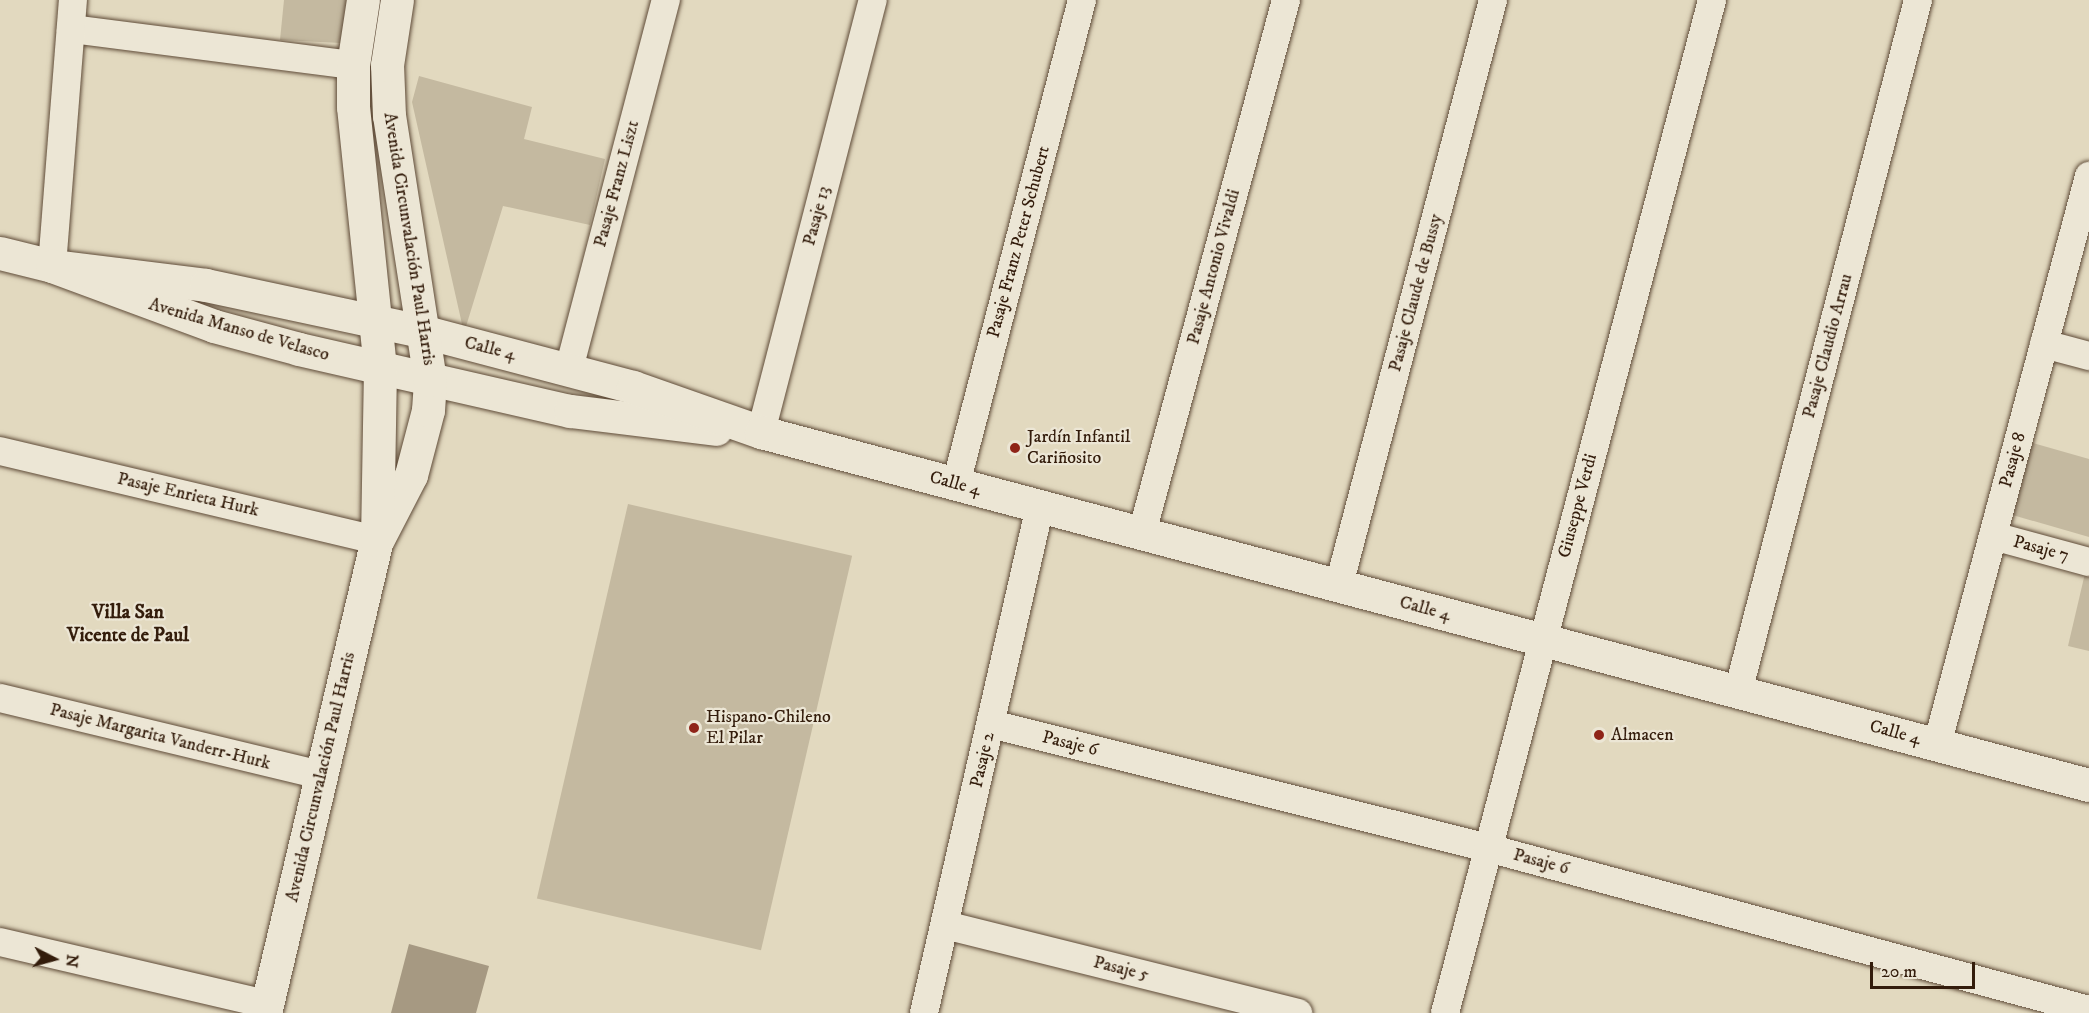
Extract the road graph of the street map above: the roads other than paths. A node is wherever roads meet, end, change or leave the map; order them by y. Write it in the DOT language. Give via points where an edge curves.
graph roads {
  1 [pos="73,0"];
  2 [pos="363,0"];
  3 [pos="397,0"];
  4 [pos="666,0"];
  5 [pos="873,0"];
  6 [pos="1082,0"];
  7 [pos="1286,0"];
  8 [pos="1493,0"];
  9 [pos="1712,0"];
  10 [pos="1918,0"];
  11 [pos="70,29"];
  12 [pos="353,65"];
  13 [pos="2089,176"];
  14 [pos="0,253"];
  15 [pos="52,266"];
  16 [pos="377,322"];
  17 [pos="425,332"];
  18 [pos="2044,344"];
  19 [pos="2089,356"];
  20 [pos="380,368"];
  21 [pos="569,369"];
  22 [pos="430,380"];
  23 [pos="761,432"];
  24 [pos="0,451"];
  25 [pos="956,484"];
  26 [pos="1040,506"];
  27 [pos="1142,533"];
  28 [pos="1993,536"];
  29 [pos="376,540"];
  30 [pos="2089,562"];
  31 [pos="1339,585"];
  32 [pos="1542,640"];
  33 [pos="1738,692"];
  34 [pos="0,698"];
  35 [pos="991,724"];
  36 [pos="1937,745"];
  37 [pos="321,776"];
  38 [pos="2089,785"];
  39 [pos="1488,848"];
  40 [pos="945,926"];
  41 [pos="0,942"];
  42 [pos="266,1009"];
  43 [pos="2089,1010"];
  44 [pos="924,1013"];
  45 [pos="1298,1013"];
  46 [pos="1445,1013"];
  1 -- 11 [label="street"];
  2 -- 12 [label="street, Avenida Circunvalación Paul Harris"];
  3 -- 17 [label="street, Avenida Circunvalación Paul Harris" via="387,65 389,116"];
  4 -- 21 [label="street, Pasaje Franz Liszt"];
  5 -- 23 [label="street, Pasaje 13"];
  6 -- 25 [label="street, Pasaje Franz Peter Schubert"];
  7 -- 27 [label="street, Pasaje Antonio Vivaldi"];
  8 -- 31 [label="street, Pasaje Claude de Bussy"];
  9 -- 32 [label="street, Giuseppe Verdi"];
  10 -- 33 [label="street, Pasaje Claudio Arrau"];
  11 -- 12 [label="street"];
  11 -- 15 [label="street"];
  12 -- 16 [label="street, Avenida Circunvalación Paul Harris" via="353,107"];
  13 -- 18 [label="street, Pasaje 8"];
  14 -- 15 [label="street, Avenida Manso de Velasco"];
  15 -- 16 [label="street, Avenida Manso de Velasco" via="206,285"];
  15 -- 20 [label="street, Avenida Manso de Velasco" via="214,326"];
  16 -- 17 [label="street, Avenida Manso de Velasco"];
  16 -- 20 [label="street, Avenida Circunvalación Paul Harris"];
  17 -- 21 [label="street, Calle 4"];
  17 -- 22 [label="street, Avenida Circunvalación Paul Harris"];
  18 -- 19 [label="street"];
  18 -- 28 [label="street, Pasaje 8"];
  20 -- 22 [label="street, Avenida Manso de Velasco"];
  20 -- 29 [label="street, Avenida Circunvalación Paul Harris"];
  21 -- 23 [label="street, Calle 4"];
  22 -- 23 [label="street, Calle 4" via="604,416"];
  22 -- 29 [label="street, Avenida Circunvalación Paul Harris" via="428,410 411,475"];
  23 -- 25 [label="street, Calle 4"];
  24 -- 29 [label="street, Pasaje Enrieta Hurk"];
  25 -- 26 [label="street, Calle 4"];
  26 -- 27 [label="street, Calle 4"];
  26 -- 35 [label="street, Pasaje 2"];
  27 -- 31 [label="street, Calle 4"];
  28 -- 30 [label="street, Pasaje 7"];
  28 -- 36 [label="street, Pasaje 8"];
  29 -- 37 [label="street, Avenida Circunvalación Paul Harris"];
  31 -- 32 [label="street, Calle 4"];
  32 -- 33 [label="street, Calle 4"];
  32 -- 39 [label="street, Giuseppe Verdi"];
  33 -- 36 [label="street, Calle 4"];
  34 -- 37 [label="street, Pasaje Margarita Vanderr-Hurk"];
  35 -- 39 [label="street, Pasaje 6"];
  35 -- 40 [label="street, Pasaje 2"];
  36 -- 38 [label="street, Calle 4"];
  37 -- 42 [label="street, Avenida Circunvalación Paul Harris"];
  39 -- 43 [label="street, Pasaje 6"];
  39 -- 46 [label="street, Giuseppe Verdi"];
  40 -- 44 [label="street, Pasaje 2"];
  40 -- 45 [label="street, Pasaje 5"];
  41 -- 42 [label="street"];
}
